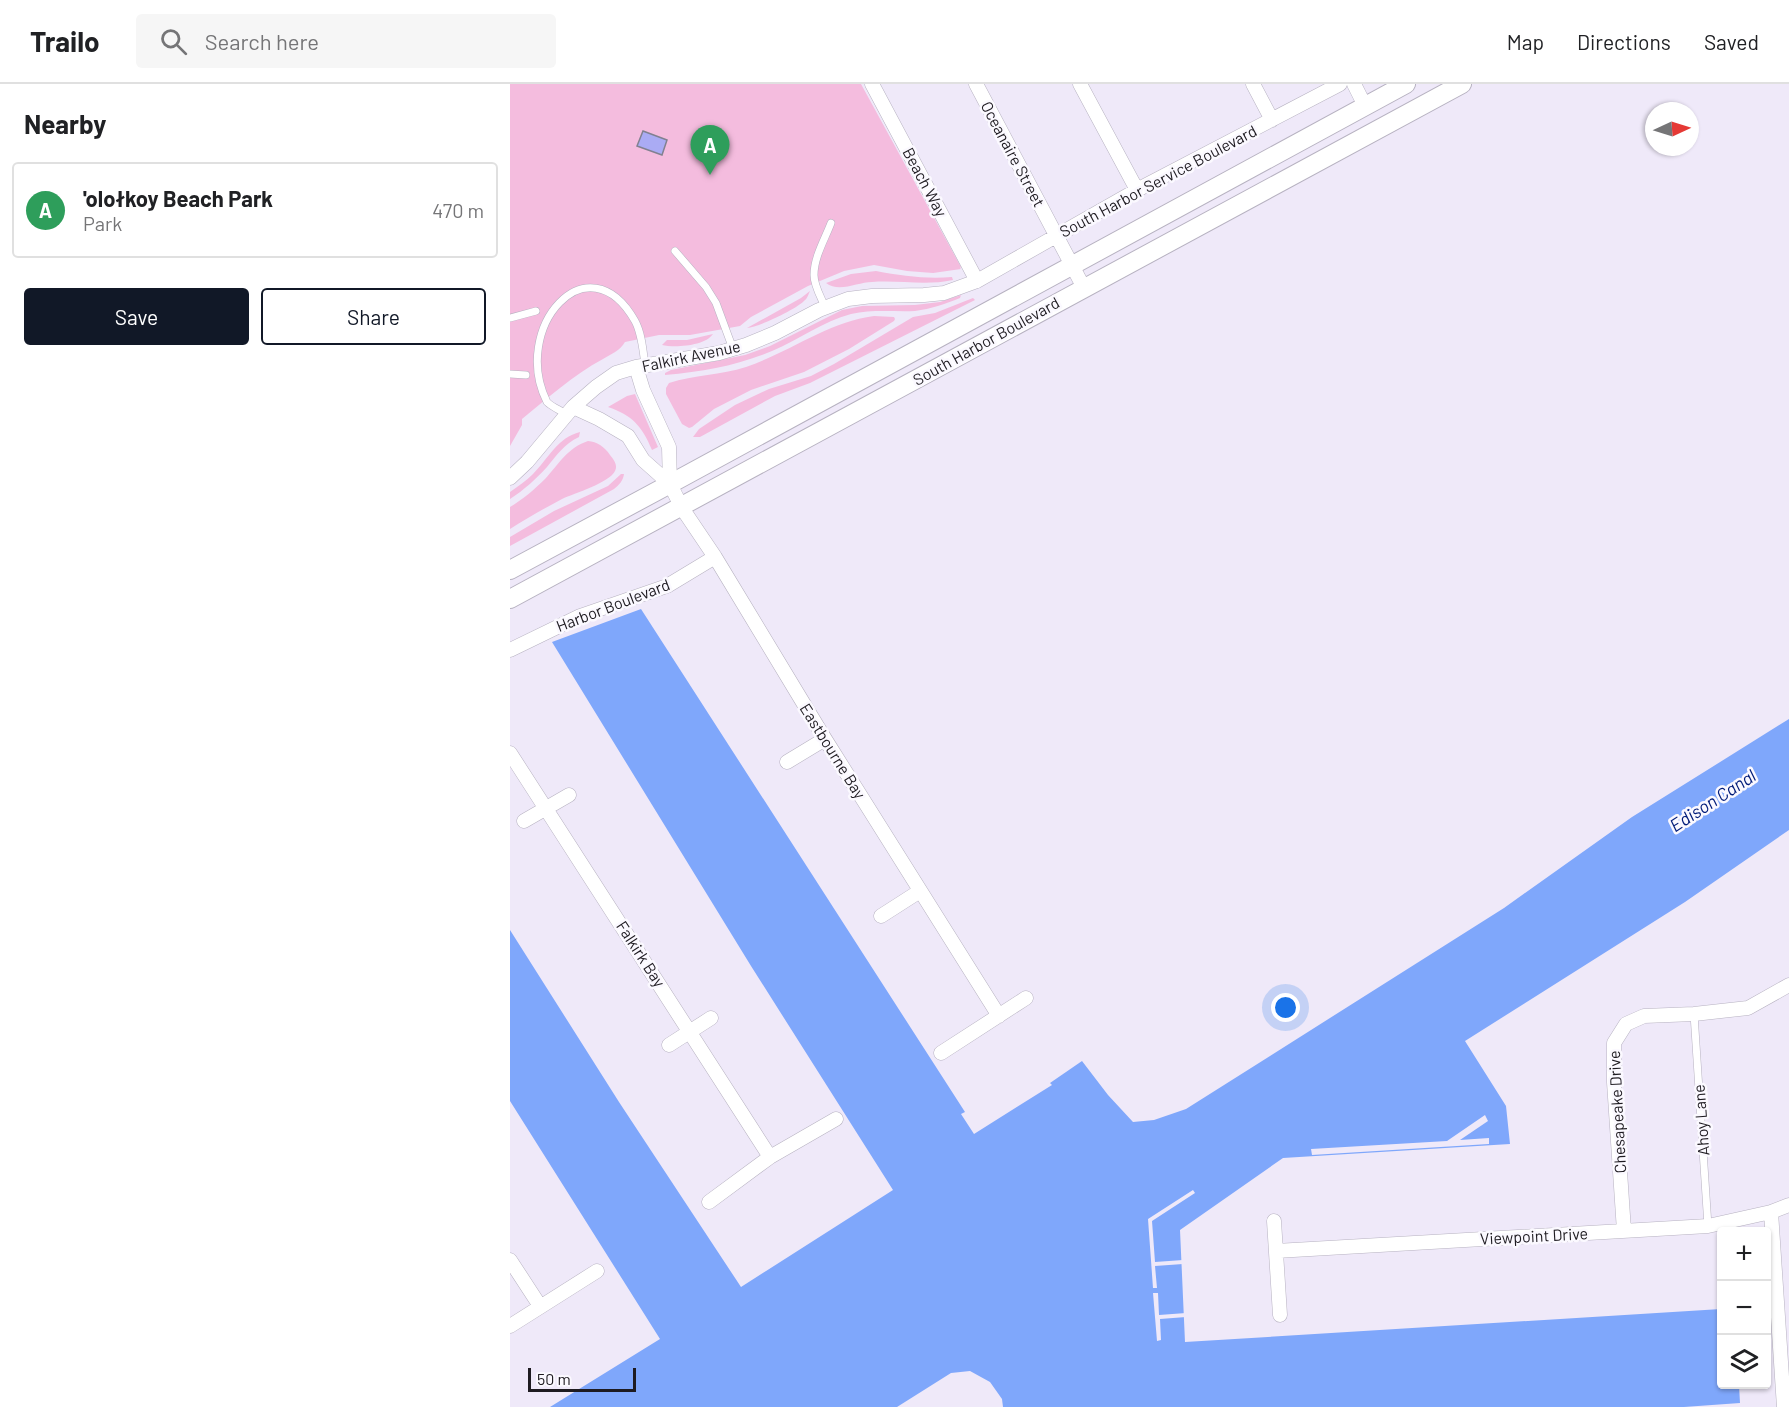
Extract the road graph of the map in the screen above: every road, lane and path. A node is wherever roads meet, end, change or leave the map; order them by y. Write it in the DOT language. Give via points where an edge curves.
graph roads {
  1 [pos="872,84"];
  2 [pos="976,84"];
  3 [pos="1080,84"];
  4 [pos="1253,84"];
  5 [pos="1340,84"];
  6 [pos="1354,84"];
  7 [pos="1406,84"];
  8 [pos="1462,84"];
  9 [pos="1365,106"];
  10 [pos="1272,120"];
  11 [pos="1137,190"];
  12 [pos="831,223"];
  13 [pos="1057,235"];
  14 [pos="675,251"];
  15 [pos="1072,265"];
  16 [pos="977,281"];
  17 [pos="1084,288"];
  18 [pos="558,294"];
  19 [pos="543,304"];
  20 [pos="825,308"];
  21 [pos="536,311"];
  22 [pos="510,318"];
  23 [pos="531,318"];
  24 [pos="733,349"];
  25 [pos="524,365"];
  26 [pos="640,366"];
  27 [pos="510,374"];
  28 [pos="526,375"];
  29 [pos="569,411"];
  30 [pos="510,478"];
  31 [pos="670,484"];
  32 [pos="682,508"];
  33 [pos="715,557"];
  34 [pos="510,570"];
  35 [pos="510,599"];
  36 [pos="510,650"];
  37 [pos="825,740"];
  38 [pos="510,753"];
  39 [pos="787,762"];
  40 [pos="569,795"];
  41 [pos="547,809"];
  42 [pos="524,821"];
  43 [pos="920,891"];
  44 [pos="880,916"];
  45 [pos="1789,985"];
  46 [pos="1026,998"];
  47 [pos="1694,1014"];
  48 [pos="999,1016"];
  49 [pos="711,1018"];
  50 [pos="690,1031"];
  51 [pos="669,1045"];
  52 [pos="941,1053"];
  53 [pos="836,1119"];
  54 [pos="770,1157"];
  55 [pos="709,1202"];
  56 [pos="1789,1205"];
  57 [pos="1771,1212"];
  58 [pos="1274,1221"];
  59 [pos="1708,1226"];
  60 [pos="1624,1231"];
  61 [pos="1276,1251"];
  62 [pos="510,1260"];
  63 [pos="597,1271"];
  64 [pos="540,1306"];
  65 [pos="1280,1315"];
  66 [pos="510,1326"];
  67 [pos="1784,1407"];
  1 -- 16 [label="street, Beach Way"];
  2 -- 13 [label="street, Oceanaire Street"];
  3 -- 11 [label="street"];
  4 -- 10 [label="street"];
  5 -- 10 [label="street, South Harbor Service Boulevard"];
  6 -- 9 [label="street"];
  7 -- 9 [label="main road, South Harbor Boulevard"];
  8 -- 17 [label="main road, South Harbor Boulevard"];
  9 -- 15 [label="main road, South Harbor Boulevard"];
  10 -- 11 [label="street, South Harbor Service Boulevard"];
  11 -- 13 [label="street, South Harbor Service Boulevard"];
  12 -- 20 [label="lane" via="814,276"];
  13 -- 15 [label="street, Oceanaire Street"];
  13 -- 16 [label="street, South Harbor Service Boulevard"];
  14 -- 24 [label="lane" via="716,303"];
  15 -- 17 [label="street, Oceanaire Street"];
  15 -- 31 [label="main road, South Harbor Boulevard"];
  16 -- 20 [label="street, Falkirk Avenue" via="944,293 848,299"];
  17 -- 32 [label="main road, South Harbor Boulevard"];
  18 -- 26 [label="lane" via="585,288 615,298 636,323 642,343"];
  19 -- 21 [label="lane"];
  20 -- 24 [label="street, Falkirk Avenue"];
  21 -- 22 [label="lane"];
  21 -- 23 [label="lane"];
  24 -- 26 [label="street, Falkirk Avenue"];
  25 -- 28 [label="lane"];
  26 -- 29 [label="street, Falkirk Avenue" via="602,382"];
  26 -- 31 [label="street, Eastbourne Bay" via="643,390 669,447"];
  27 -- 28 [label="lane"];
  28 -- 29 [label="lane" via="547,402"];
  29 -- 30 [label="street, Falkirk Avenue"];
  29 -- 31 [label="street, Eastbourne Bay" via="599,419 628,436 643,460"];
  31 -- 32 [label="street, Eastbourne Bay"];
  31 -- 34 [label="main road, South Harbor Boulevard"];
  32 -- 33 [label="street, Eastbourne Bay"];
  32 -- 35 [label="main road, South Harbor Boulevard"];
  33 -- 36 [label="street, Harbor Boulevard" via="667,586 579,616"];
  33 -- 37 [label="street, Eastbourne Bay"];
  37 -- 39 [label="street"];
  37 -- 43 [label="street, Eastbourne Bay"];
  38 -- 41 [label="street, Falkirk Bay"];
  40 -- 41 [label="street"];
  41 -- 42 [label="street"];
  41 -- 50 [label="street, Falkirk Bay"];
  43 -- 44 [label="street"];
  43 -- 48 [label="street, Eastbourne Bay"];
  45 -- 47 [label="street, Chesapeake Drive" via="1748,1008"];
  46 -- 48 [label="street"];
  47 -- 59 [label="lane, Ahoy Lane"];
  47 -- 60 [label="street, Chesapeake Drive" via="1644,1016 1626,1024 1614,1043"];
  48 -- 52 [label="street"];
  49 -- 50 [label="street"];
  50 -- 51 [label="street"];
  50 -- 54 [label="street, Falkirk Bay"];
  53 -- 54 [label="street"];
  54 -- 55 [label="street"];
  56 -- 57 [label="street, Viewpoint Drive"];
  57 -- 59 [label="street, Viewpoint Drive"];
  57 -- 67 [label="street"];
  58 -- 61 [label="street"];
  59 -- 60 [label="street, Viewpoint Drive"];
  60 -- 61 [label="street, Viewpoint Drive"];
  61 -- 65 [label="street"];
  62 -- 64 [label="street"];
  63 -- 64 [label="street"];
  64 -- 66 [label="street"];
}
